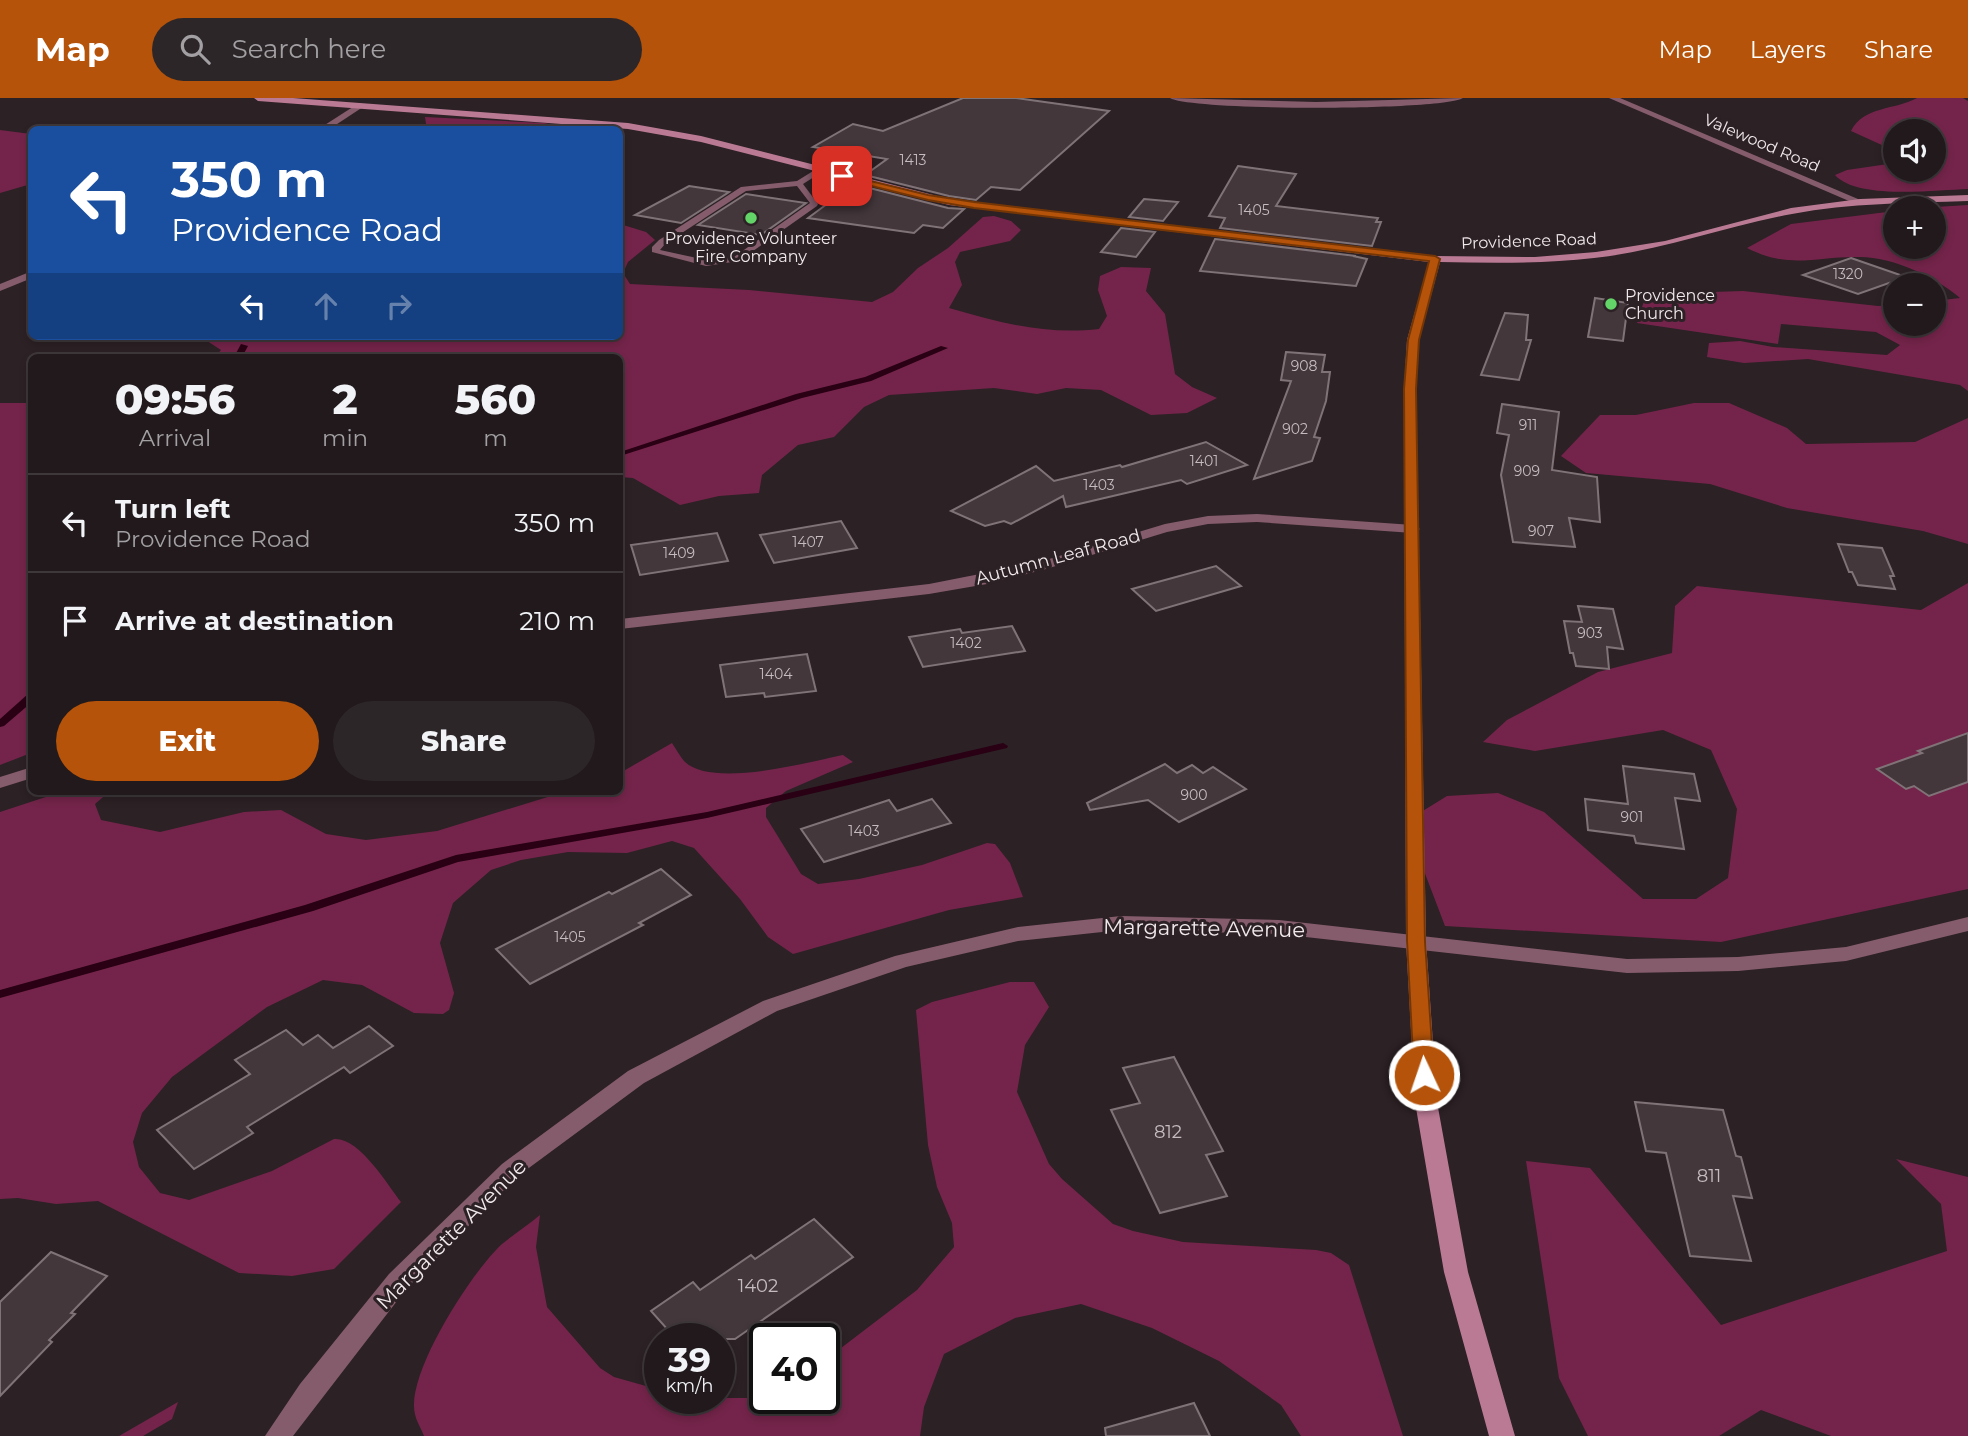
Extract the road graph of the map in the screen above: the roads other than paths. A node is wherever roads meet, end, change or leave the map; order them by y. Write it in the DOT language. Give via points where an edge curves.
graph roads {
  1 [pos="258,98"];
  2 [pos="1174,98"];
  3 [pos="1459,98"];
  4 [pos="1613,98"];
  5 [pos="362,105"];
  6 [pos="328,126"];
  7 [pos="821,170"];
  8 [pos="799,183"];
  9 [pos="1968,198"];
  10 [pos="1860,202"];
  11 [pos="1435,259"];
  12 [pos="28,276"];
  13 [pos="0,288"];
  14 [pos="1413,529"];
  15 [pos="623,624"];
  16 [pos="28,773"];
  17 [pos="0,783"];
  18 [pos="1968,924"];
  19 [pos="1416,941"];
  20 [pos="278,1436"];
  21 [pos="1502,1436"];
  1 -- 5 [label="street, Providence Road"];
  2 -- 3 [label="street" via="1333,104"];
  4 -- 10 [label="street, Valewood Road"];
  5 -- 6 [label="street"];
  5 -- 7 [label="street, Providence Road" via="640,127"];
  7 -- 8 [label="lane"];
  7 -- 11 [label="street, Providence Road" via="974,205"];
  8 -- 8 [label="lane" via="814,204 736,259 706,263 656,252 662,242 744,189"];
  9 -- 10 [label="street, Providence Road"];
  10 -- 11 [label="street, Providence Road" via="1781,212 1666,244 1596,256"];
  11 -- 14 [label="street" via="1413,340"];
  12 -- 13 [label="street"];
  14 -- 15 [label="street, Autumn Leaf Road" via="1258,518 1208,520 987,579"];
  14 -- 19 [label="street"];
  16 -- 17 [label="street"];
  18 -- 19 [label="street, Margarette Avenue" via="1846,954 1738,964 1627,966"];
  19 -- 20 [label="street, Margarette Avenue" via="1279,927 1121,923 1018,934 915,958 770,1006 636,1077 510,1170 398,1281"];
  19 -- 21 [label="street" via="1426,1102 1456,1272"];
}
